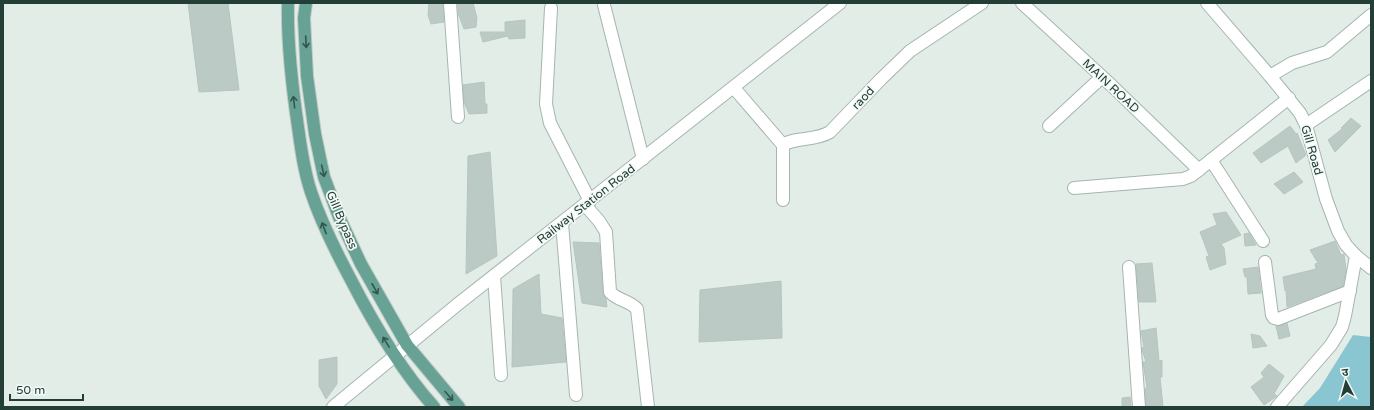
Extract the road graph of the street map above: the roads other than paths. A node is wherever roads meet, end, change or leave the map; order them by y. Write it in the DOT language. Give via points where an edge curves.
graph roads {
  1 [pos="288,3"];
  2 [pos="306,3"];
  3 [pos="450,3"];
  4 [pos="840,3"];
  5 [pos="982,3"];
  6 [pos="1022,3"];
  7 [pos="1207,3"];
  8 [pos="604,4"];
  9 [pos="551,8"];
  10 [pos="1371,15"];
  11 [pos="1270,76"];
  12 [pos="1102,77"];
  13 [pos="1371,81"];
  14 [pos="734,88"];
  15 [pos="1289,98"];
  16 [pos="458,117"];
  17 [pos="1306,125"];
  18 [pos="1049,126"];
  19 [pos="783,145"];
  20 [pos="643,159"];
  21 [pos="1211,160"];
  22 [pos="1199,170"];
  23 [pos="1074,188"];
  24 [pos="783,200"];
  25 [pos="587,203"];
  26 [pos="562,223"];
  27 [pos="1263,241"];
  28 [pos="1356,256"];
  29 [pos="1265,262"];
  30 [pos="1129,267"];
  31 [pos="1371,268"];
  32 [pos="494,276"];
  33 [pos="1350,291"];
  34 [pos="407,345"];
  35 [pos="395,356"];
  36 [pos="502,375"];
  37 [pos="576,395"];
  38 [pos="333,407"];
  39 [pos="434,407"];
  40 [pos="459,407"];
  41 [pos="648,407"];
  42 [pos="1139,407"];
  43 [pos="1277,407"];
  35 -- 1 [label="main road, Gill Bypass, one-way" via="365,308 328,236 310,191 295,109"];
  2 -- 34 [label="main road, Gill Bypass, one-way" via="304,18 307,76 314,134 324,177 361,264"];
  3 -- 16 [label="street"];
  4 -- 14 [label="street, Railway Station Road"];
  5 -- 19 [label="street, raod" via="910,52 830,132 820,137"];
  6 -- 12 [label="street, MAIN ROAD"];
  7 -- 11 [label="street, Gill Road"];
  8 -- 20 [label="street"];
  9 -- 25 [label="street" via="546,104 550,123"];
  10 -- 11 [label="street" via="1327,52 1292,63"];
  11 -- 15 [label="street, Gill Road"];
  12 -- 18 [label="street"];
  12 -- 22 [label="street, MAIN ROAD"];
  13 -- 17 [label="street"];
  14 -- 19 [label="street"];
  14 -- 20 [label="street, Railway Station Road"];
  15 -- 17 [label="street, Gill Road"];
  15 -- 21 [label="street"];
  17 -- 28 [label="street, Gill Road" via="1331,215 1346,245"];
  19 -- 24 [label="street"];
  20 -- 25 [label="street, Railway Station Road"];
  21 -- 22 [label="street"];
  21 -- 27 [label="street"];
  22 -- 23 [label="street" via="1182,179"];
  25 -- 26 [label="street, Railway Station Road"];
  25 -- 41 [label="street" via="606,232 610,292 637,309"];
  26 -- 32 [label="street, Railway Station Road"];
  26 -- 37 [label="street"];
  28 -- 31 [label="street, Gill Road"];
  28 -- 33 [label="street"];
  29 -- 33 [label="street" via="1274,318 1278,319"];
  30 -- 42 [label="street"];
  32 -- 34 [label="street, Railway Station Road"];
  32 -- 36 [label="street"];
  33 -- 43 [label="street" via="1345,316 1337,336"];
  34 -- 35 [label="street, Railway Station Road"];
  34 -- 40 [label="main road, Gill Bypass, one-way"];
  35 -- 38 [label="street, Railway Station Road"];
  35 -- 39 [label="main road, Gill Bypass"];
}
